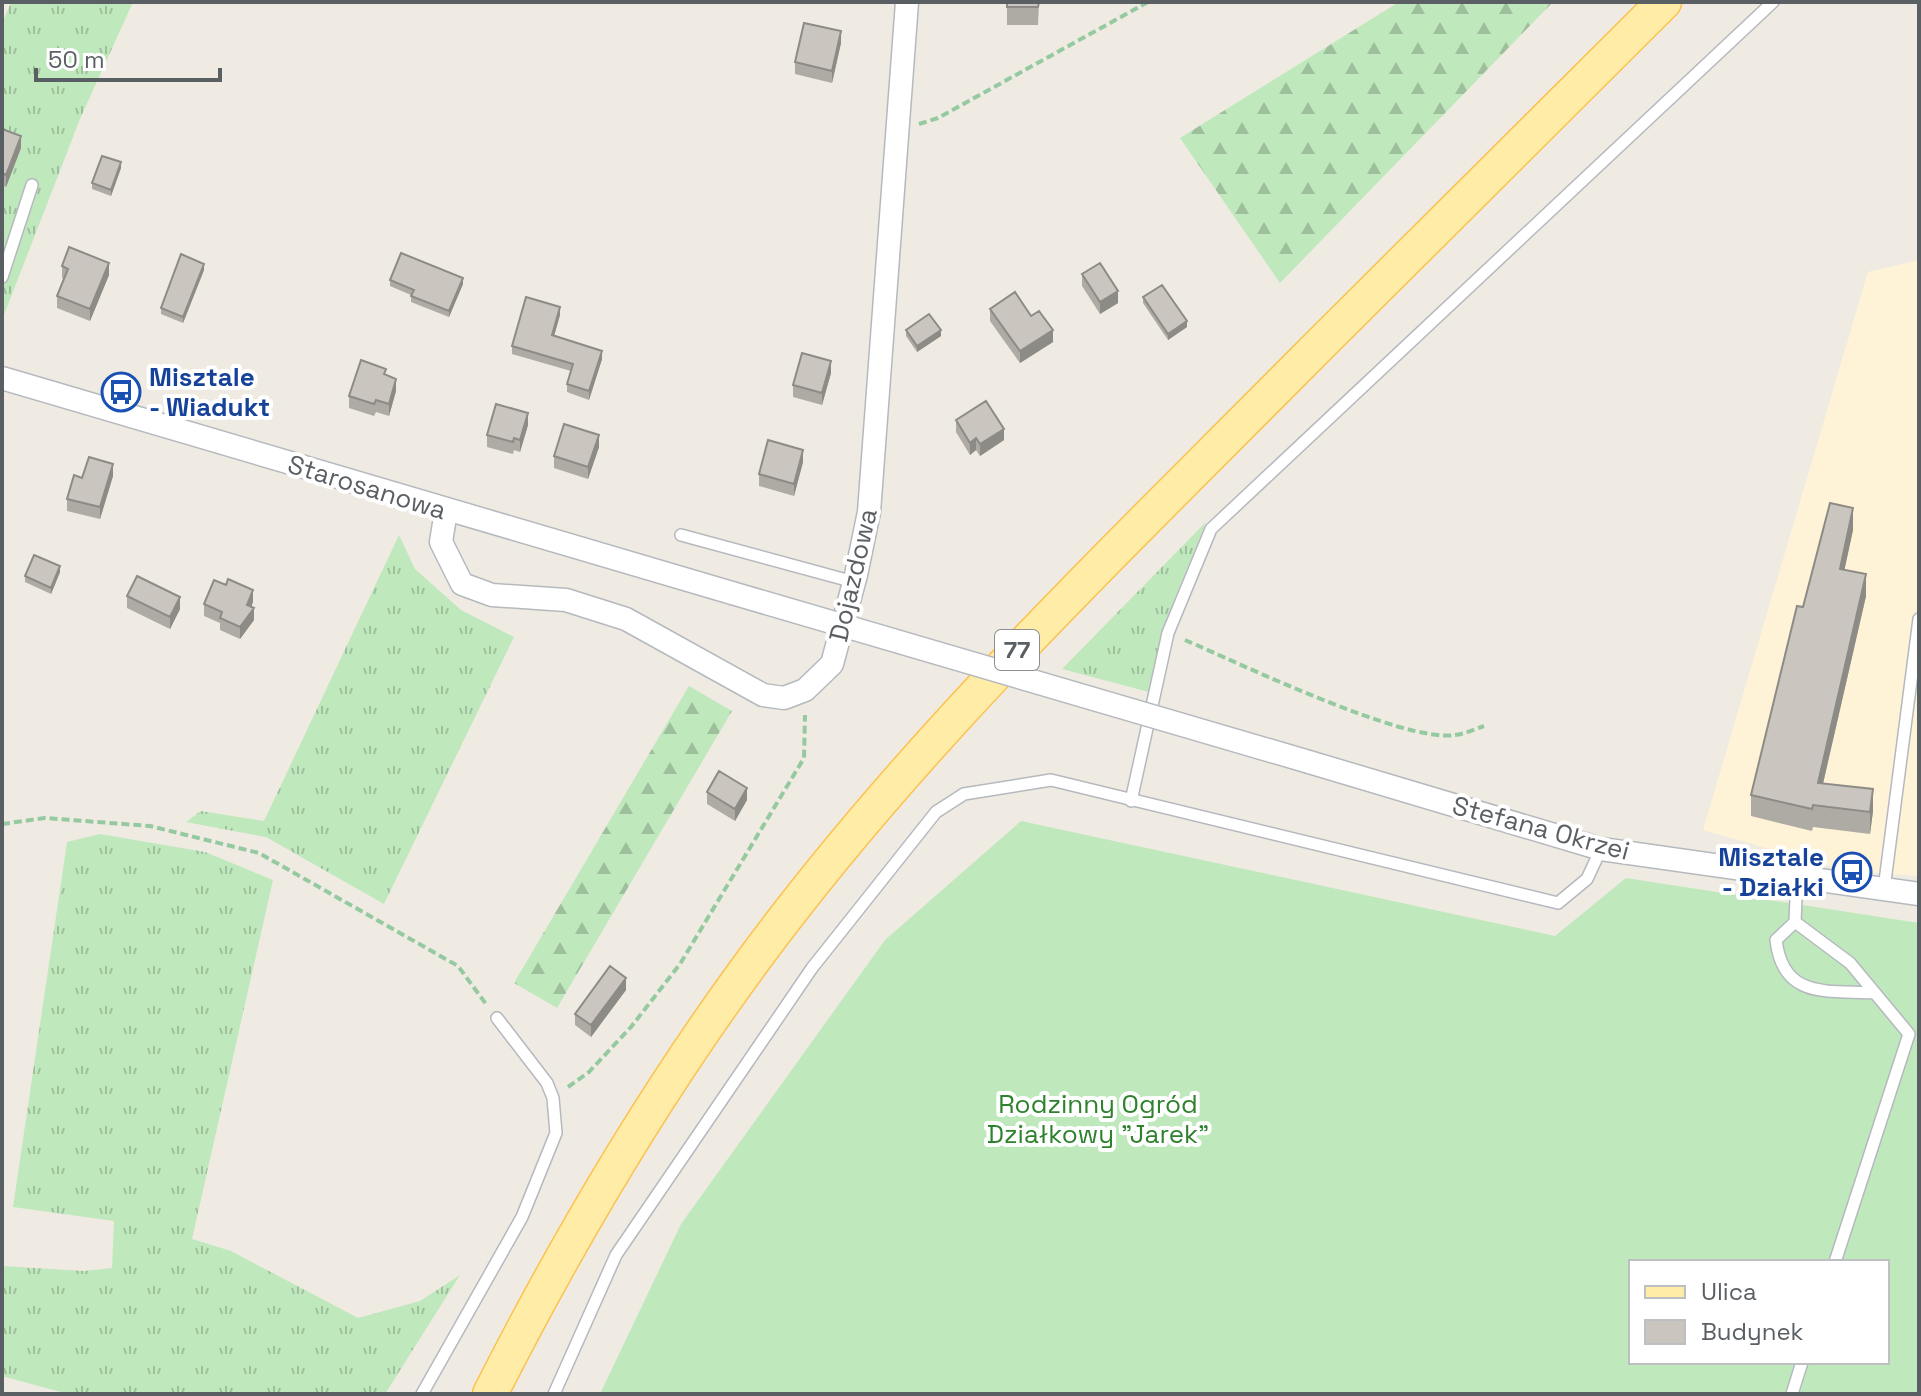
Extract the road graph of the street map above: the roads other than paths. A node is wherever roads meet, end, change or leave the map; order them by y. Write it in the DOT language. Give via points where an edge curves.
graph roads {
  1 [pos="907,2"];
  2 [pos="1664,2"];
  3 [pos="1773,2"];
  4 [pos="32,185"];
  5 [pos="2,277"];
  6 [pos="2,378"];
  7 [pos="446,511"];
  8 [pos="681,535"];
  9 [pos="854,582"];
  10 [pos="1919,619"];
  11 [pos="1309,762"];
  12 [pos="1131,801"];
  13 [pos="1601,849"];
  14 [pos="1797,876"];
  15 [pos="1884,889"];
  16 [pos="1919,894"];
  17 [pos="1795,922"];
  18 [pos="1875,993"];
  19 [pos="497,1018"];
  20 [pos="1836,1260"];
  21 [pos="1801,1364"];
  22 [pos="422,1394"];
  23 [pos="490,1394"];
  24 [pos="554,1394"];
  25 [pos="1792,1394"];
  1 -- 9 [label="street, Dojazdowa" via="869,512"];
  2 -- 23 [label="main road, 77" via="1037,629 851,837 751,963 656,1104 589,1210"];
  3 -- 12 [label="lane" via="1211,529 1168,633"];
  4 -- 5 [label="lane"];
  6 -- 7 [label="street, Starosanowa"];
  7 -- 9 [label="street, Dojazdowa" via="441,542 462,584 492,595 566,600 626,619 763,695 784,698 805,690 832,664"];
  7 -- 11 [label="street, Starosanowa, bridge"];
  8 -- 9 [label="lane"];
  10 -- 15 [label="lane"];
  11 -- 13 [label="street, Stefana Okrzei"];
  12 -- 13 [label="lane" via="1558,903 1587,879"];
  12 -- 24 [label="lane" via="1051,780 964,794 936,812 812,968 616,1255"];
  13 -- 14 [label="street, Stefana Okrzei"];
  14 -- 15 [label="street, Stefana Okrzei"];
  14 -- 17 [label="lane"];
  15 -- 16 [label="street, Stefana Okrzei"];
  17 -- 18 [label="lane" via="1850,963"];
  17 -- 18 [label="lane" via="1776,940 1779,964 1792,980 1814,991"];
  18 -- 20 [label="lane" via="1909,1034"];
  19 -- 22 [label="lane" via="547,1083 556,1133 522,1217"];
  21 -- 25 [label="lane"];
}
